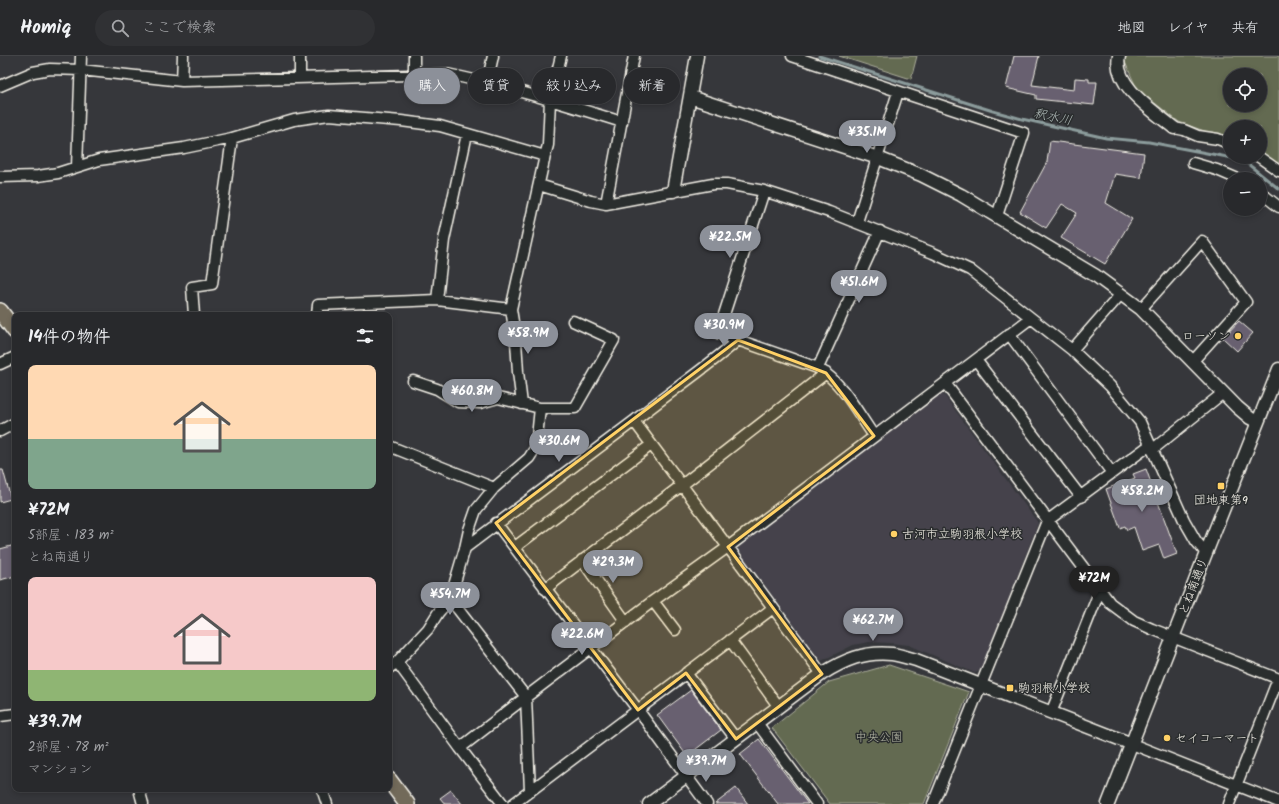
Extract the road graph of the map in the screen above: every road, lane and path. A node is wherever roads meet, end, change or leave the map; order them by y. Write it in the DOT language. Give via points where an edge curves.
graph roads {
  1 [pos="81,56"];
  2 [pos="183,56"];
  3 [pos="300,56"];
  4 [pos="414,56"];
  5 [pos="493,56"];
  6 [pos="561,56"];
  7 [pos="634,56"];
  8 [pos="697,56"];
  9 [pos="792,56"];
  10 [pos="1119,56"];
  11 [pos="414,68"];
  12 [pos="490,68"];
  13 [pos="558,68"];
  14 [pos="80,70"];
  15 [pos="404,74"];
  16 [pos="300,78"];
  17 [pos="182,81"];
  18 [pos="0,86"];
  19 [pos="898,92"];
  20 [pos="690,97"];
  21 [pos="550,104"];
  22 [pos="563,104"];
  23 [pos="622,122"];
  24 [pos="1174,128"];
  25 [pos="467,134"];
  26 [pos="232,138"];
  27 [pos="1223,141"];
  28 [pos="545,156"];
  29 [pos="878,158"];
  30 [pos="1193,163"];
  31 [pos="1267,163"];
  32 [pos="77,167"];
  33 [pos="1279,171"];
  34 [pos="1223,173"];
  35 [pos="0,177"];
  36 [pos="539,185"];
  37 [pos="673,191"];
  38 [pos="764,191"];
  39 [pos="1267,198"];
  40 [pos="606,204"];
  41 [pos="1279,207"];
  42 [pos="997,216"];
  43 [pos="857,222"];
  44 [pos="880,231"];
  45 [pos="1121,294"];
  46 [pos="437,300"];
  47 [pos="511,309"];
  48 [pos="1141,309"];
  49 [pos="0,312"];
  50 [pos="194,312"];
  51 [pos="317,312"];
  52 [pos="1031,318"];
  53 [pos="573,321"];
  54 [pos="12,327"];
  55 [pos="1009,334"];
  56 [pos="738,340"];
  57 [pos="1072,350"];
  58 [pos="12,358"];
  59 [pos="976,360"];
  60 [pos="1192,362"];
  61 [pos="0,364"];
  62 [pos="1279,369"];
  63 [pos="822,370"];
  64 [pos="413,381"];
  65 [pos="945,383"];
  66 [pos="1223,393"];
  67 [pos="522,404"];
  68 [pos="540,408"];
  69 [pos="634,421"];
  70 [pos="1258,422"];
  71 [pos="12,425"];
  72 [pos="0,431"];
  73 [pos="874,436"];
  74 [pos="651,445"];
  75 [pos="392,447"];
  76 [pos="1151,448"];
  77 [pos="1112,473"];
  78 [pos="682,485"];
  79 [pos="494,488"];
  80 [pos="1081,497"];
  81 [pos="1047,521"];
  82 [pos="496,523"];
  83 [pos="728,546"];
  84 [pos="515,547"];
  85 [pos="465,548"];
  86 [pos="1206,553"];
  87 [pos="582,560"];
  88 [pos="545,589"];
  89 [pos="1100,590"];
  90 [pos="450,598"];
  91 [pos="653,601"];
  92 [pos="773,608"];
  93 [pos="626,622"];
  94 [pos="676,630"];
  95 [pos="1173,638"];
  96 [pos="730,640"];
  97 [pos="590,649"];
  98 [pos="393,665"];
  99 [pos="686,673"];
  100 [pos="822,674"];
  101 [pos="1278,679"];
  102 [pos="981,685"];
  103 [pos="526,697"];
  104 [pos="779,707"];
  105 [pos="638,710"];
  106 [pos="1051,713"];
  107 [pos="12,714"];
  108 [pos="0,716"];
  109 [pos="757,723"];
  110 [pos="736,739"];
  111 [pos="1132,744"];
  112 [pos="460,748"];
  113 [pos="686,776"];
  114 [pos="392,784"];
  115 [pos="1236,785"];
  116 [pos="530,791"];
  117 [pos="140,792"];
  118 [pos="323,792"];
  119 [pos="1279,802"];
  120 [pos="143,804"];
  121 [pos="327,804"];
  122 [pos="407,804"];
  123 [pos="503,804"];
  124 [pos="513,804"];
  125 [pos="650,804"];
  126 [pos="707,804"];
  127 [pos="817,804"];
  128 [pos="933,804"];
  129 [pos="1108,804"];
  130 [pos="1229,804"];
  1 -- 14 [label="street"];
  2 -- 17 [label="street"];
  3 -- 16 [label="street"];
  4 -- 11 [label="street"];
  5 -- 12 [label="street"];
  6 -- 13 [label="street"];
  7 -- 23 [label="street"];
  8 -- 20 [label="street"];
  9 -- 19 [label="street"];
  10 -- 24 [label="street" via="1121,74 1127,86 1135,96"];
  14 -- 17 [label="street"];
  14 -- 18 [label="street" via="50,69 33,72"];
  14 -- 32 [label="street"];
  15 -- 16 [label="street"];
  16 -- 17 [label="street"];
  19 -- 29 [label="street"];
  19 -- 42 [label="street" via="1024,133"];
  20 -- 29 [label="street"];
  20 -- 37 [label="street"];
  21 -- 28 [label="street"];
  22 -- 23 [label="street"];
  23 -- 40 [label="street"];
  24 -- 27 [label="street"];
  25 -- 26 [label="street" via="440,126 329,115 294,120"];
  25 -- 28 [label="street"];
  25 -- 46 [label="street" via="444,240"];
  26 -- 32 [label="street" via="162,152 99,160"];
  26 -- 50 [label="street" via="212,284 192,287"];
  28 -- 36 [label="street"];
  29 -- 42 [label="street" via="921,175"];
  29 -- 43 [label="street"];
  30 -- 34 [label="street"];
  31 -- 33 [label="street"];
  32 -- 35 [label="street" via="38,176"];
  36 -- 40 [label="street"];
  36 -- 47 [label="street"];
  37 -- 38 [label="street" via="713,184"];
  37 -- 40 [label="street"];
  38 -- 43 [label="street"];
  38 -- 56 [label="street" via="718,333"];
  39 -- 41 [label="street"];
  42 -- 45 [label="street"];
  43 -- 44 [label="street"];
  44 -- 52 [label="street" via="970,270"];
  44 -- 63 [label="street"];
  45 -- 48 [label="street"];
  45 -- 57 [label="street"];
  46 -- 47 [label="street"];
  46 -- 51 [label="street" via="318,305"];
  47 -- 67 [label="street"];
  48 -- 60 [label="street"];
  48 -- 60 [label="street" via="1202,241 1246,302"];
  49 -- 54 [label="main road"];
  52 -- 55 [label="street"];
  52 -- 57 [label="street"];
  53 -- 68 [label="street" via="614,340 575,408"];
  55 -- 59 [label="street"];
  55 -- 77 [label="street"];
  56 -- 63 [label="street"];
  56 -- 69 [label="street"];
  57 -- 76 [label="street" via="1110,386 1140,422"];
  58 -- 61 [label="street"];
  59 -- 65 [label="street"];
  59 -- 80 [label="street"];
  60 -- 66 [label="street"];
  62 -- 70 [label="street, とね南通り"];
  63 -- 73 [label="street" via="837,383"];
  63 -- 78 [label="street"];
  64 -- 67 [label="street" via="437,389 458,402 480,403 498,398"];
  65 -- 73 [label="street"];
  65 -- 81 [label="street"];
  66 -- 70 [label="street"];
  66 -- 76 [label="street"];
  67 -- 68 [label="street"];
  68 -- 79 [label="street" via="536,447 529,458"];
  69 -- 74 [label="street"];
  69 -- 82 [label="street"];
  70 -- 86 [label="street, とね南通り"];
  71 -- 72 [label="street"];
  73 -- 83 [label="street"];
  74 -- 78 [label="street"];
  74 -- 84 [label="street"];
  75 -- 79 [label="street"];
  76 -- 77 [label="street"];
  76 -- 86 [label="street" via="1184,520"];
  77 -- 80 [label="street"];
  78 -- 83 [label="street"];
  78 -- 87 [label="street"];
  79 -- 85 [label="street" via="476,510"];
  80 -- 81 [label="street"];
  81 -- 89 [label="street"];
  81 -- 102 [label="street"];
  82 -- 84 [label="street"];
  82 -- 85 [label="street"];
  83 -- 91 [label="street"];
  83 -- 92 [label="street"];
  84 -- 88 [label="street"];
  85 -- 90 [label="street"];
  86 -- 95 [label="street, とね南通り"];
  87 -- 88 [label="street"];
  87 -- 93 [label="street"];
  88 -- 97 [label="street"];
  89 -- 95 [label="street" via="1110,603 1134,621"];
  89 -- 106 [label="street"];
  90 -- 98 [label="street" via="428,629"];
  90 -- 103 [label="street"];
  91 -- 93 [label="street"];
  91 -- 94 [label="street"];
  92 -- 96 [label="street"];
  92 -- 100 [label="street"];
  93 -- 97 [label="street"];
  95 -- 101 [label="street"];
  95 -- 111 [label="street, とね南通り"];
  96 -- 99 [label="street"];
  96 -- 104 [label="street"];
  97 -- 103 [label="street"];
  97 -- 105 [label="street"];
  98 -- 112 [label="street"];
  99 -- 105 [label="street"];
  99 -- 110 [label="street"];
  100 -- 102 [label="street" via="842,662 859,656 892,654 916,660"];
  100 -- 104 [label="street"];
  101 -- 115 [label="street"];
  102 -- 106 [label="street"];
  102 -- 128 [label="street"];
  103 -- 112 [label="street"];
  103 -- 116 [label="street"];
  104 -- 109 [label="street"];
  105 -- 113 [label="street"];
  105 -- 116 [label="street"];
  106 -- 111 [label="street"];
  107 -- 108 [label="street"];
  109 -- 110 [label="street"];
  109 -- 127 [label="street"];
  110 -- 113 [label="street"];
  111 -- 115 [label="street"];
  111 -- 129 [label="street, とね南通り"];
  112 -- 123 [label="street"];
  113 -- 125 [label="street"];
  113 -- 126 [label="street"];
  114 -- 122 [label="main road"];
  115 -- 119 [label="street"];
  115 -- 130 [label="street"];
  116 -- 124 [label="street"];
  117 -- 120 [label="street"];
  118 -- 121 [label="street"];
}
